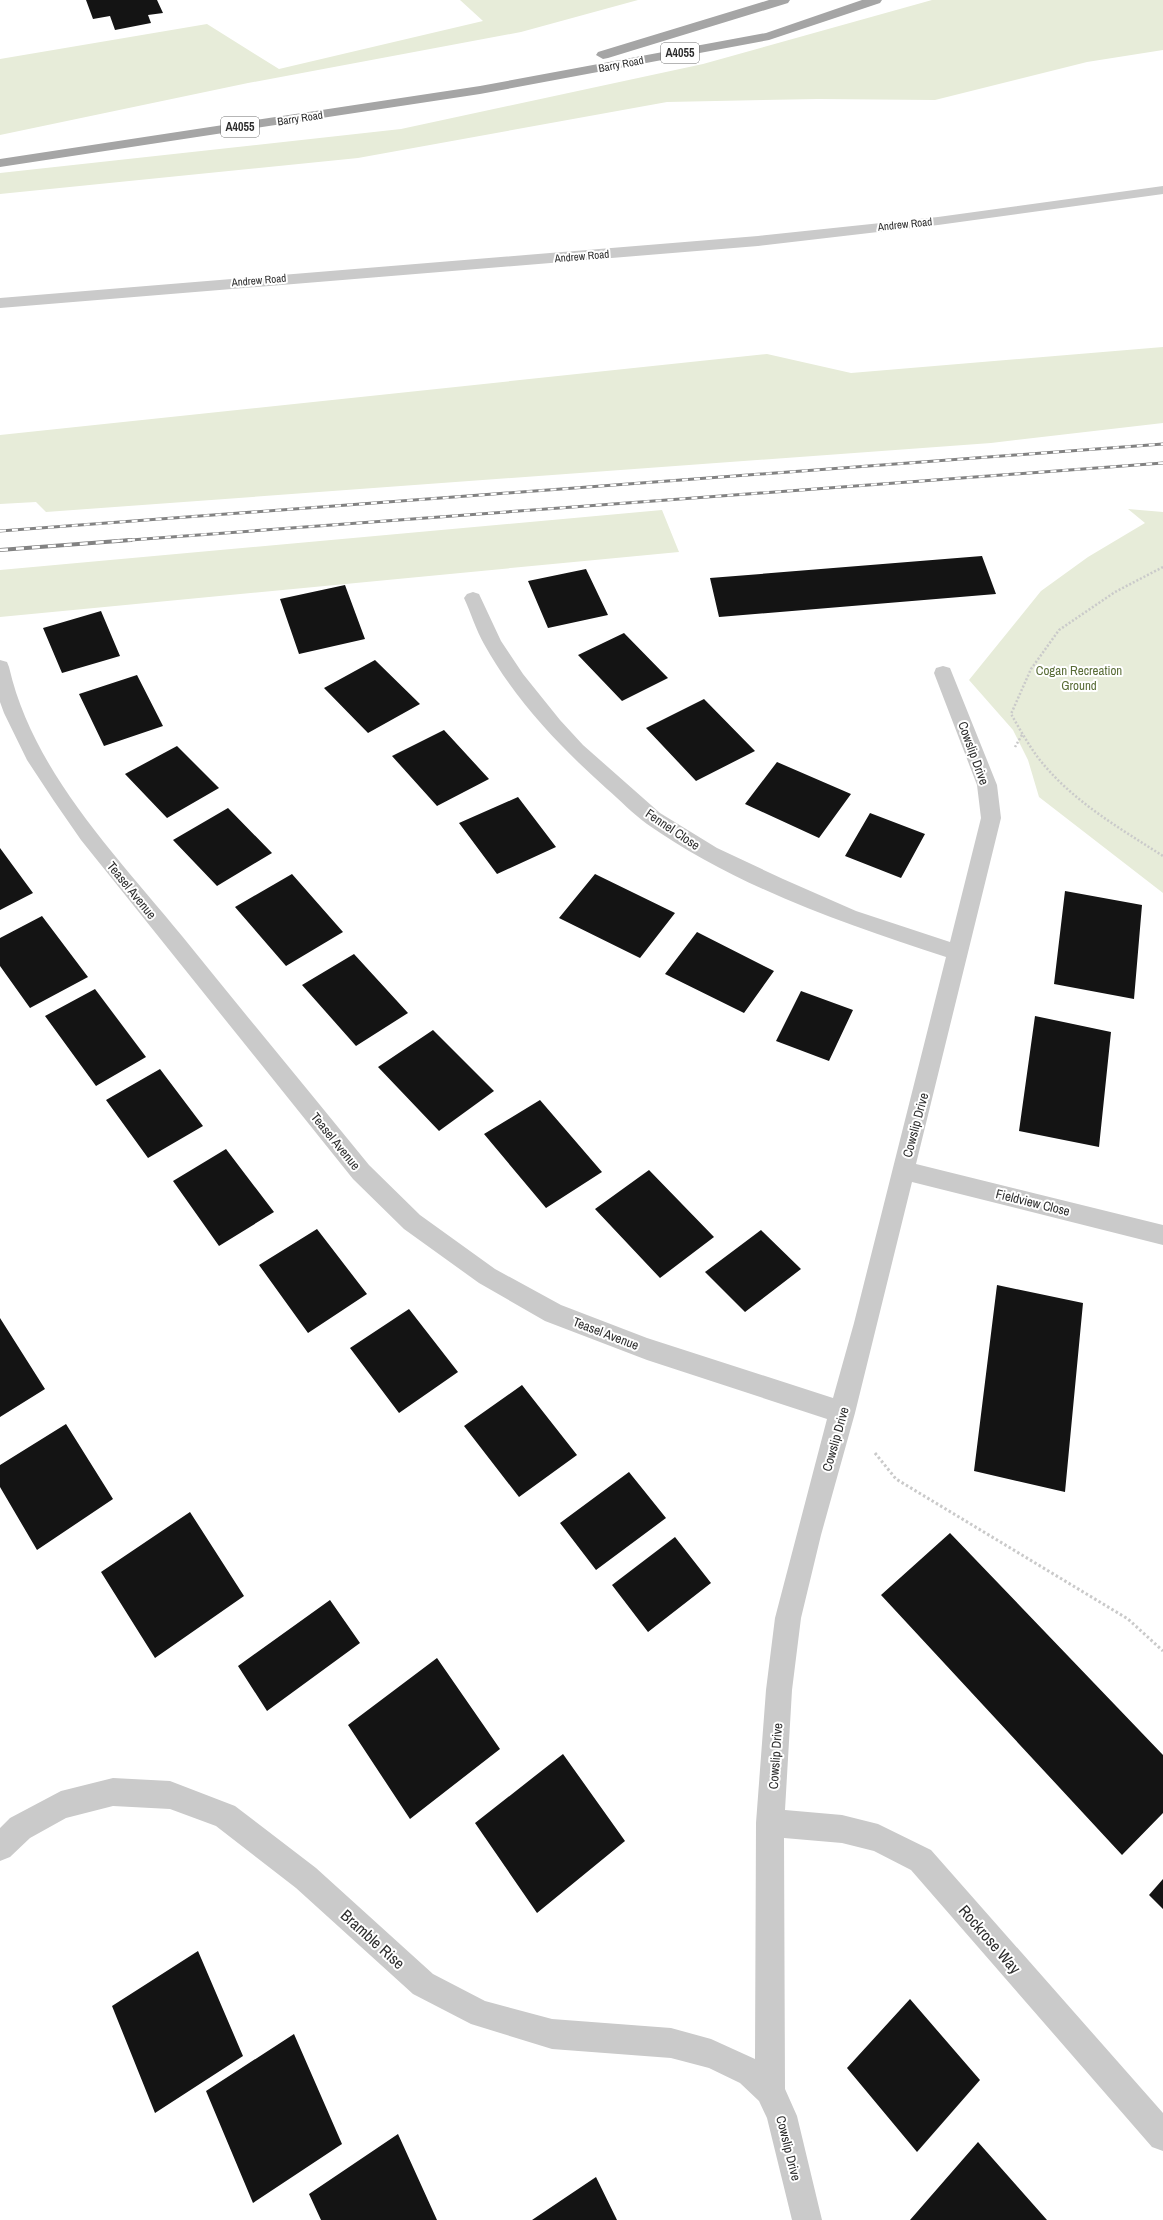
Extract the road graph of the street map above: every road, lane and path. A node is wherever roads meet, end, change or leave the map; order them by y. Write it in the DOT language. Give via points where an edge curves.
graph roads {
  1 [pos="784,0"];
  2 [pos="874,0"];
  3 [pos="480,90"];
  4 [pos="0,163"];
  5 [pos="1163,190"];
  6 [pos="0,303"];
  7 [pos="1163,567"];
  8 [pos="472,598"];
  9 [pos="0,667"];
  10 [pos="943,673"];
  11 [pos="1163,856"];
  12 [pos="957,953"];
  13 [pos="903,1170"];
  14 [pos="1163,1235"];
  15 [pos="843,1413"];
  16 [pos="1163,1651"];
  17 [pos="770,1823"];
  18 [pos="0,1847"];
  19 [pos="770,2090"];
  20 [pos="1163,2136"];
  21 [pos="807,2220"];
  1 -- 3 [label="main road, Barry Road / A4055"];
  2 -- 3 [label="main road, Barry Road / A4055" via="769,36"];
  3 -- 4 [label="main road, Barry Road / A4055"];
  5 -- 6 [label="street, Andrew Road" via="938,221 758,241"];
  7 -- 11 [label="path" via="1115,592 1059,630 1031,669 1011,714 1044,765 1071,793"];
  8 -- 12 [label="street, Fennel Close" via="492,642 512,673 553,725 576,750 653,818 710,853 776,885 849,916"];
  9 -- 15 [label="street, Teasel Avenue" via="2,681 18,725 50,781 88,835 361,1172 412,1222 487,1276 553,1313 647,1349"];
  10 -- 12 [label="street, Cowslip Drive" via="987,785 991,818"];
  12 -- 13 [label="street, Cowslip Drive"];
  13 -- 14 [label="street, Fieldview Close"];
  13 -- 15 [label="street, Cowslip Drive"];
  15 -- 16 [label="path" via="896,1479 1128,1619"];
  15 -- 17 [label="street, Cowslip Drive" via="808,1535 788,1618 779,1690"];
  17 -- 19 [label="street, Cowslip Drive"];
  17 -- 20 [label="street, Rockrose Way" via="842,1829 878,1838 921,1860"];
  18 -- 19 [label="street, Bramble Rise" via="20,1828 61,1805 113,1792 170,1795 225,1816 306,1878 423,1984 480,2014 552,2034 671,2043 712,2054 751,2072"];
  19 -- 21 [label="street, Cowslip Drive" via="782,2116"];
}
